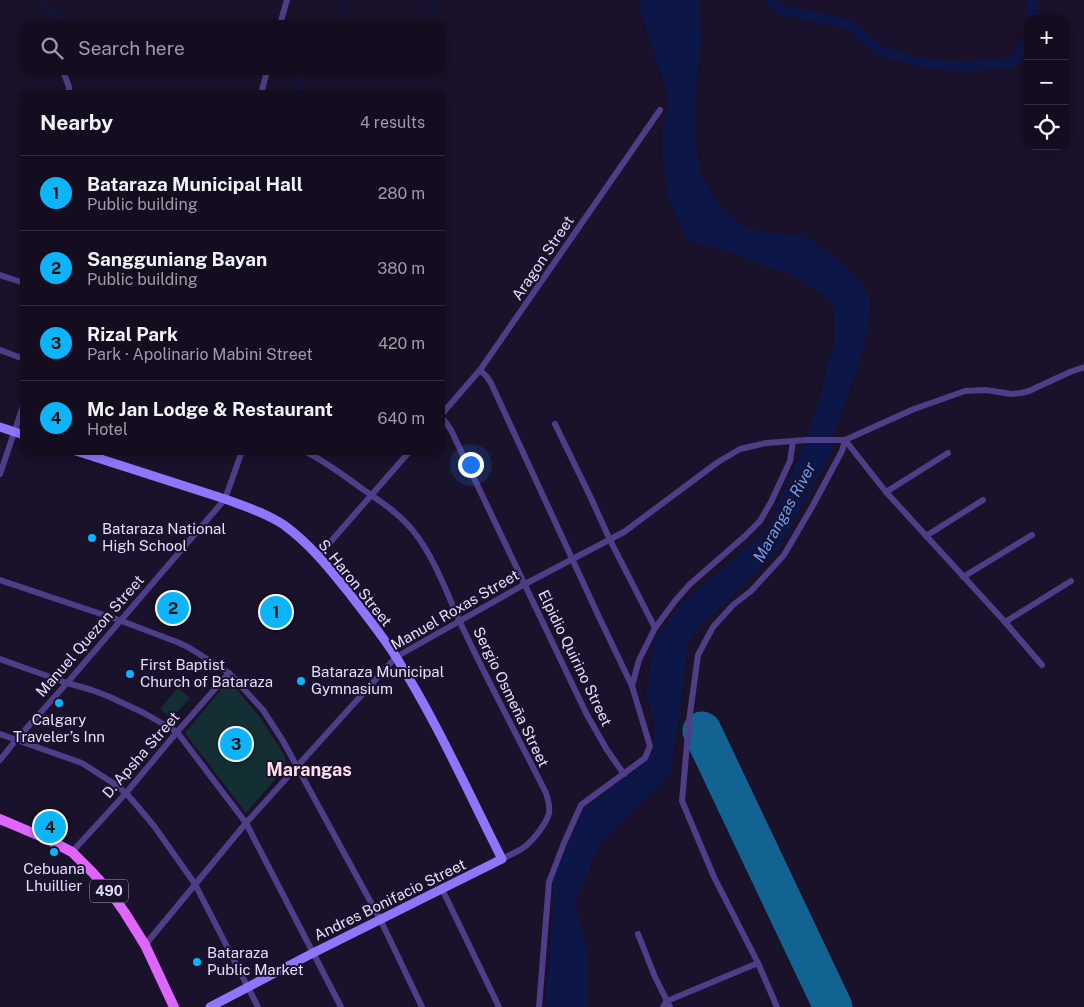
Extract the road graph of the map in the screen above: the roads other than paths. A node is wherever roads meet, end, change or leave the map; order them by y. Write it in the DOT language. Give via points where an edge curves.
graph roads {
  1 [pos="287,0"];
  2 [pos="281,20"];
  3 [pos="64,75"];
  4 [pos="266,75"];
  5 [pos="68,90"];
  6 [pos="262,90"];
  7 [pos="660,110"];
  8 [pos="0,275"];
  9 [pos="20,282"];
  10 [pos="0,350"];
  11 [pos="20,358"];
  12 [pos="1084,367"];
  13 [pos="480,370"];
  14 [pos="445,411"];
  15 [pos="20,415"];
  16 [pos="445,421"];
  17 [pos="555,424"];
  18 [pos="0,427"];
  19 [pos="14,432"];
  20 [pos="20,434"];
  21 [pos="845,440"];
  22 [pos="794,441"];
  23 [pos="948,453"];
  24 [pos="88,455"];
  25 [pos="241,455"];
  26 [pos="311,455"];
  27 [pos="406,455"];
  28 [pos="0,474"];
  29 [pos="886,492"];
  30 [pos="371,495"];
  31 [pos="225,499"];
  32 [pos="983,500"];
  33 [pos="1032,534"];
  34 [pos="926,536"];
  35 [pos="610,540"];
  36 [pos="319,555"];
  37 [pos="572,560"];
  38 [pos="963,577"];
  39 [pos="0,580"];
  40 [pos="1071,582"];
  41 [pos="524,584"];
  42 [pos="119,620"];
  43 [pos="459,620"];
  44 [pos="1005,622"];
  45 [pos="655,628"];
  46 [pos="396,657"];
  47 [pos="0,658"];
  48 [pos="1042,665"];
  49 [pos="229,673"];
  50 [pos="67,682"];
  51 [pos="632,686"];
  52 [pos="177,732"];
  53 [pos="0,734"];
  54 [pos="16,740"];
  55 [pos="0,760"];
  56 [pos="296,767"];
  57 [pos="624,774"];
  58 [pos="126,793"];
  59 [pos="0,819"];
  60 [pos="246,823"];
  61 [pos="72,852"];
  62 [pos="502,859"];
  63 [pos="195,884"];
  64 [pos="442,889"];
  65 [pos="380,919"];
  66 [pos="638,934"];
  67 [pos="145,944"];
  68 [pos="313,953"];
  69 [pos="758,963"];
  70 [pos="248,987"];
  71 [pos="667,1005"];
  72 [pos="174,1007"];
  73 [pos="210,1007"];
  74 [pos="258,1007"];
  75 [pos="341,1007"];
  76 [pos="422,1007"];
  77 [pos="499,1007"];
  78 [pos="539,1007"];
  79 [pos="777,1007"];
  1 -- 2 [label="street"];
  3 -- 5 [label="street"];
  4 -- 6 [label="street"];
  7 -- 13 [label="street, Aragon Street"];
  8 -- 9 [label="street"];
  10 -- 11 [label="street"];
  12 -- 21 [label="street" via="1021,393 964,391"];
  13 -- 14 [label="street, Aragon Street"];
  13 -- 37 [label="street" via="491,383"];
  15 -- 19 [label="street"];
  16 -- 41 [label="street, Elpidio Quirino Street"];
  17 -- 35 [label="street"];
  18 -- 19 [label="street"];
  19 -- 20 [label="street"];
  19 -- 28 [label="street"];
  21 -- 22 [label="street, Manuel Roxas Street"];
  21 -- 29 [label="street"];
  21 -- 69 [label="street" via="838,459 784,555 712,628 698,655 688,721 682,800 714,877"];
  22 -- 35 [label="street, Manuel Roxas Street" via="740,449"];
  22 -- 45 [label="street" via="790,461 760,521 689,586"];
  23 -- 29 [label="street"];
  24 -- 31 [label="street, S. Haron Street"];
  25 -- 31 [label="street, Manuel Quezon Street"];
  26 -- 30 [label="street, Sergio Osmeña Street"];
  27 -- 30 [label="street"];
  29 -- 34 [label="street"];
  30 -- 36 [label="street"];
  30 -- 43 [label="street, Sergio Osmeña Street" via="405,521 422,542"];
  31 -- 36 [label="street, S. Haron Street" via="275,520"];
  31 -- 42 [label="street, Manuel Quezon Street"];
  32 -- 34 [label="street"];
  33 -- 38 [label="street"];
  34 -- 38 [label="street"];
  35 -- 37 [label="street, Manuel Roxas Street"];
  35 -- 45 [label="street"];
  36 -- 46 [label="street, S. Haron Street"];
  37 -- 41 [label="street, Manuel Roxas Street"];
  37 -- 51 [label="street"];
  38 -- 44 [label="street"];
  39 -- 42 [label="street"];
  40 -- 44 [label="street"];
  41 -- 43 [label="street, Manuel Roxas Street"];
  41 -- 57 [label="street, Elpidio Quirino Street" via="586,713"];
  42 -- 49 [label="street" via="188,647"];
  42 -- 50 [label="street, Manuel Quezon Street"];
  43 -- 46 [label="street, Manuel Roxas Street"];
  43 -- 62 [label="street, Sergio Osmeña Street" via="549,802 549,814 530,843"];
  44 -- 48 [label="street"];
  45 -- 51 [label="street" via="639,660"];
  46 -- 56 [label="street, Manuel Roxas Street"];
  46 -- 62 [label="street, S. Haron Street"];
  47 -- 50 [label="street"];
  49 -- 52 [label="street, D. Apsha Street"];
  49 -- 56 [label="street" via="263,710"];
  50 -- 52 [label="street" via="110,697"];
  50 -- 54 [label="street, Manuel Quezon Street"];
  51 -- 57 [label="street" via="650,746 645,758"];
  52 -- 58 [label="street, D. Apsha Street"];
  52 -- 60 [label="street"];
  53 -- 54 [label="street"];
  54 -- 55 [label="street, Manuel Quezon Street"];
  54 -- 58 [label="street" via="82,763"];
  56 -- 60 [label="street, Manuel Roxas Street"];
  56 -- 65 [label="street"];
  57 -- 78 [label="street" via="581,805 549,882"];
  58 -- 61 [label="street, D. Apsha Street"];
  58 -- 63 [label="street"];
  59 -- 61 [label="main road, 490"];
  60 -- 63 [label="street, Manuel Roxas Street"];
  60 -- 68 [label="street"];
  61 -- 67 [label="main road, 490" via="111,893"];
  62 -- 64 [label="street, Andres Bonifacio Street"];
  63 -- 67 [label="street, Manuel Roxas Street"];
  63 -- 70 [label="street"];
  64 -- 65 [label="street, Andres Bonifacio Street"];
  64 -- 77 [label="street"];
  65 -- 68 [label="street, Andres Bonifacio Street"];
  65 -- 76 [label="street"];
  66 -- 71 [label="street"];
  67 -- 72 [label="main road, 490"];
  68 -- 70 [label="street, Andres Bonifacio Street"];
  68 -- 75 [label="street"];
  69 -- 71 [label="street"];
  69 -- 79 [label="street"];
  70 -- 73 [label="street, Andres Bonifacio Street"];
  70 -- 74 [label="street"];
}
